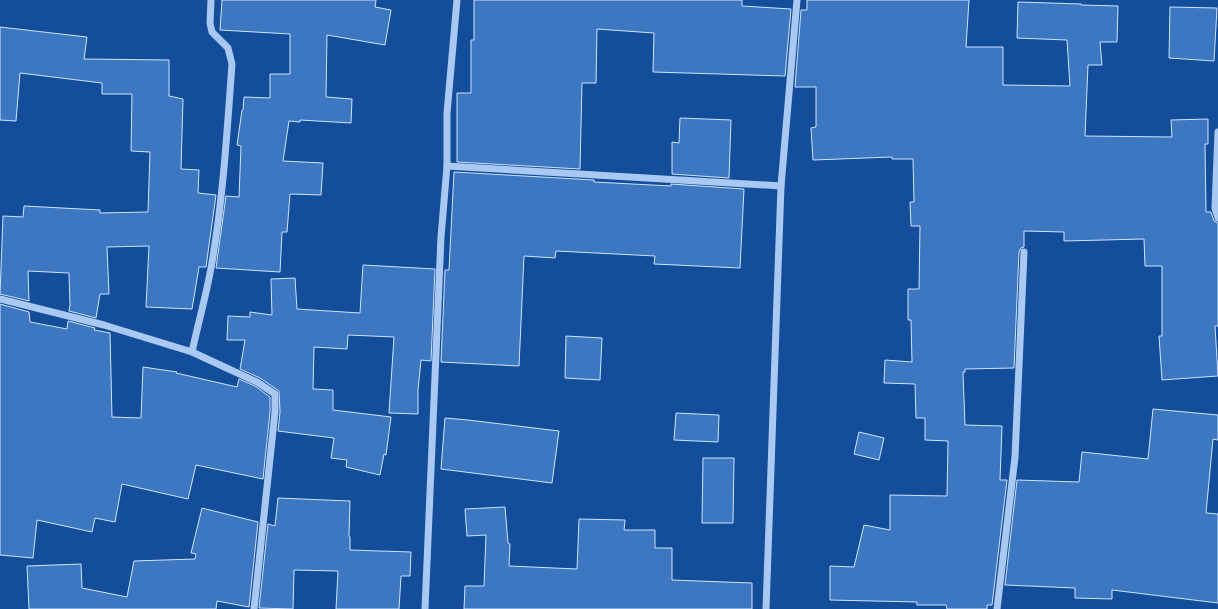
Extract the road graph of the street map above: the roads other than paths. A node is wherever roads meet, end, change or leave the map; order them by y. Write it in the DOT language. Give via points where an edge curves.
graph roads {
  1 [pos="211,0"];
  2 [pos="457,0"];
  3 [pos="797,0"];
  4 [pos="1218,132"];
  5 [pos="447,166"];
  6 [pos="781,186"];
  7 [pos="1218,218"];
  8 [pos="1024,252"];
  9 [pos="0,299"];
  10 [pos="192,352"];
  11 [pos="254,609"];
  12 [pos="425,609"];
  13 [pos="766,609"];
  14 [pos="997,609"];
  1 -- 10 [label="street" via="212,32 228,48 232,64 220,206 211,268"];
  2 -- 5 [label="street" via="447,113"];
  3 -- 6 [label="street"];
  4 -- 7 [label="street" via="1215,208"];
  5 -- 6 [label="street"];
  5 -- 12 [label="street" via="441,238"];
  6 -- 13 [label="street"];
  8 -- 14 [label="street" via="1015,457"];
  9 -- 10 [label="street" via="104,325"];
  10 -- 11 [label="street" via="257,382 275,394"];
}
